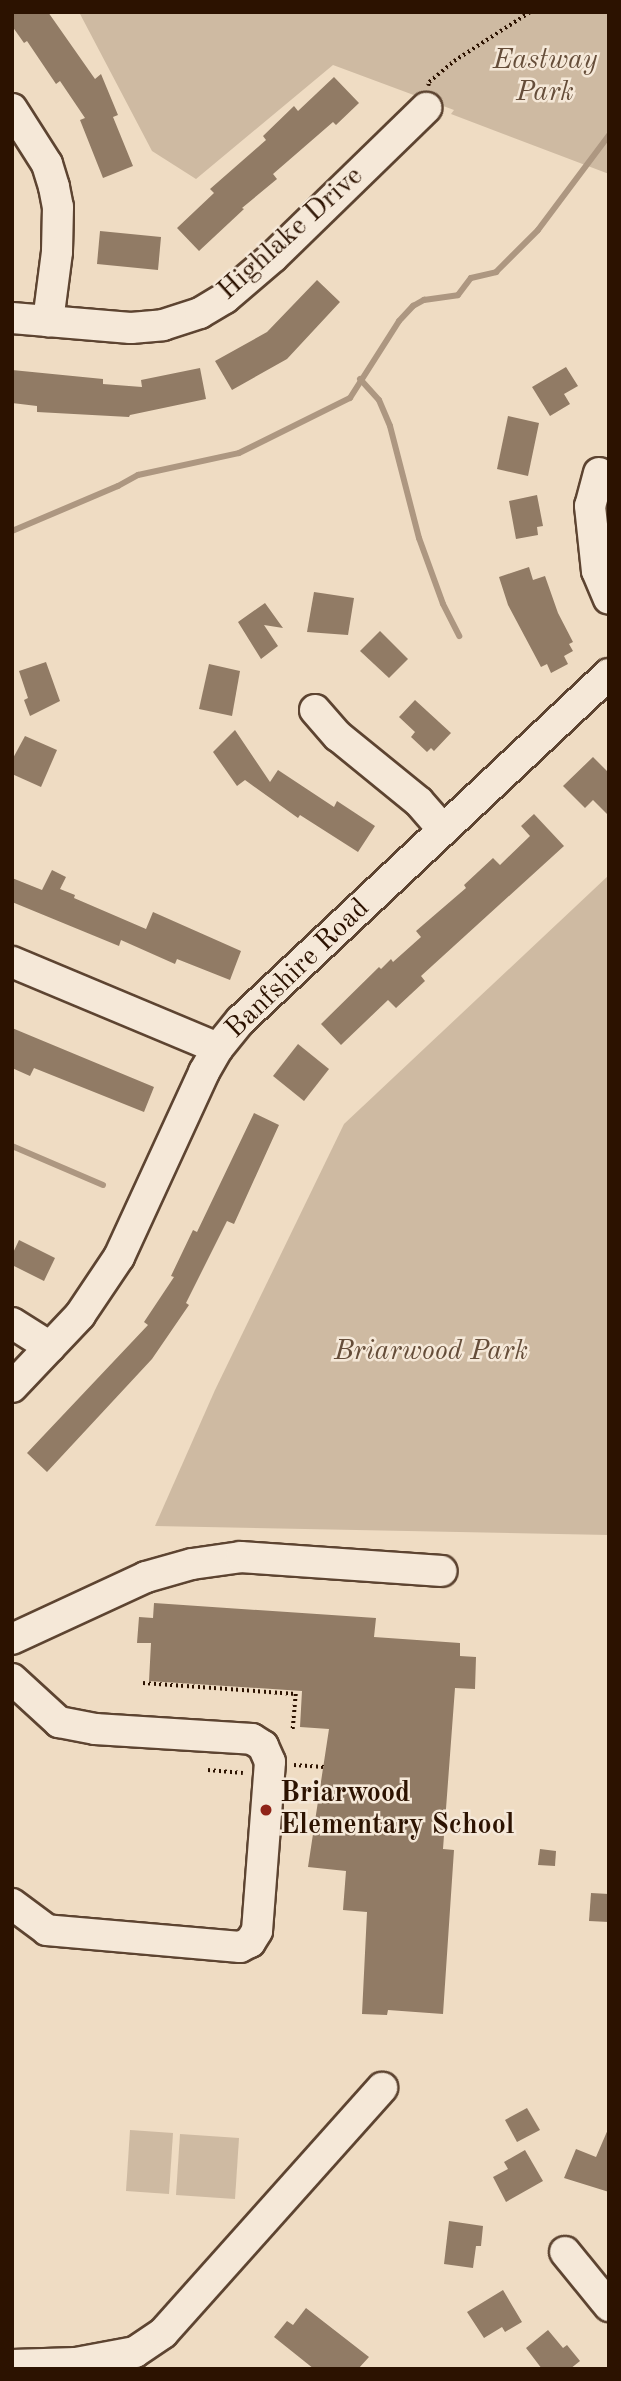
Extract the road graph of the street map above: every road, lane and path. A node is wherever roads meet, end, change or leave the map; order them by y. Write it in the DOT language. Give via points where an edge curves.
graph roads {
  1 [pos="530,12"];
  2 [pos="426,108"];
  3 [pos="12,109"];
  4 [pos="12,318"];
  5 [pos="48,321"];
  6 [pos="599,472"];
  7 [pos="609,599"];
  8 [pos="609,674"];
  9 [pos="315,710"];
  10 [pos="443,830"];
  11 [pos="12,962"];
  12 [pos="218,1048"];
  13 [pos="12,1324"];
  14 [pos="50,1347"];
  15 [pos="12,1387"];
  16 [pos="442,1571"];
  17 [pos="12,1639"];
  18 [pos="12,1679"];
  19 [pos="143,1683"];
  20 [pos="293,1730"];
  21 [pos="292,1764"];
  22 [pos="324,1766"];
  23 [pos="12,1904"];
  24 [pos="382,2088"];
  25 [pos="565,2252"];
  26 [pos="609,2306"];
  27 [pos="12,2365"];
  1 -- 2 [label="path" via="429,82"];
  2 -- 5 [label="street, Highlake Drive" via="273,257 200,313 163,325 131,328"];
  3 -- 5 [label="street" via="47,164 56,197 57,252"];
  4 -- 5 [label="street, Highlake Drive"];
  6 -- 7 [label="street" via="590,506 597,571"];
  8 -- 10 [label="street, Banfshire Road"];
  9 -- 10 [label="street" via="338,736 419,802"];
  10 -- 12 [label="street, Banfshire Road" via="241,1020"];
  11 -- 12 [label="street"];
  12 -- 14 [label="street, Banfshire Road" via="119,1257 80,1315"];
  13 -- 14 [label="street"];
  14 -- 15 [label="street, Banfshire Road"];
  16 -- 17 [label="street" via="241,1557 192,1564 146,1577"];
  18 -- 23 [label="street" via="59,1722 95,1730 253,1739 263,1746 270,1762 257,1931 250,1942 240,1947 47,1930"];
  19 -- 20 [label="path" via="296,1694"];
  21 -- 22 [label="path"];
  24 -- 27 [label="street" via="163,2333 135,2352 76,2363"];
  25 -- 26 [label="street"];
}
